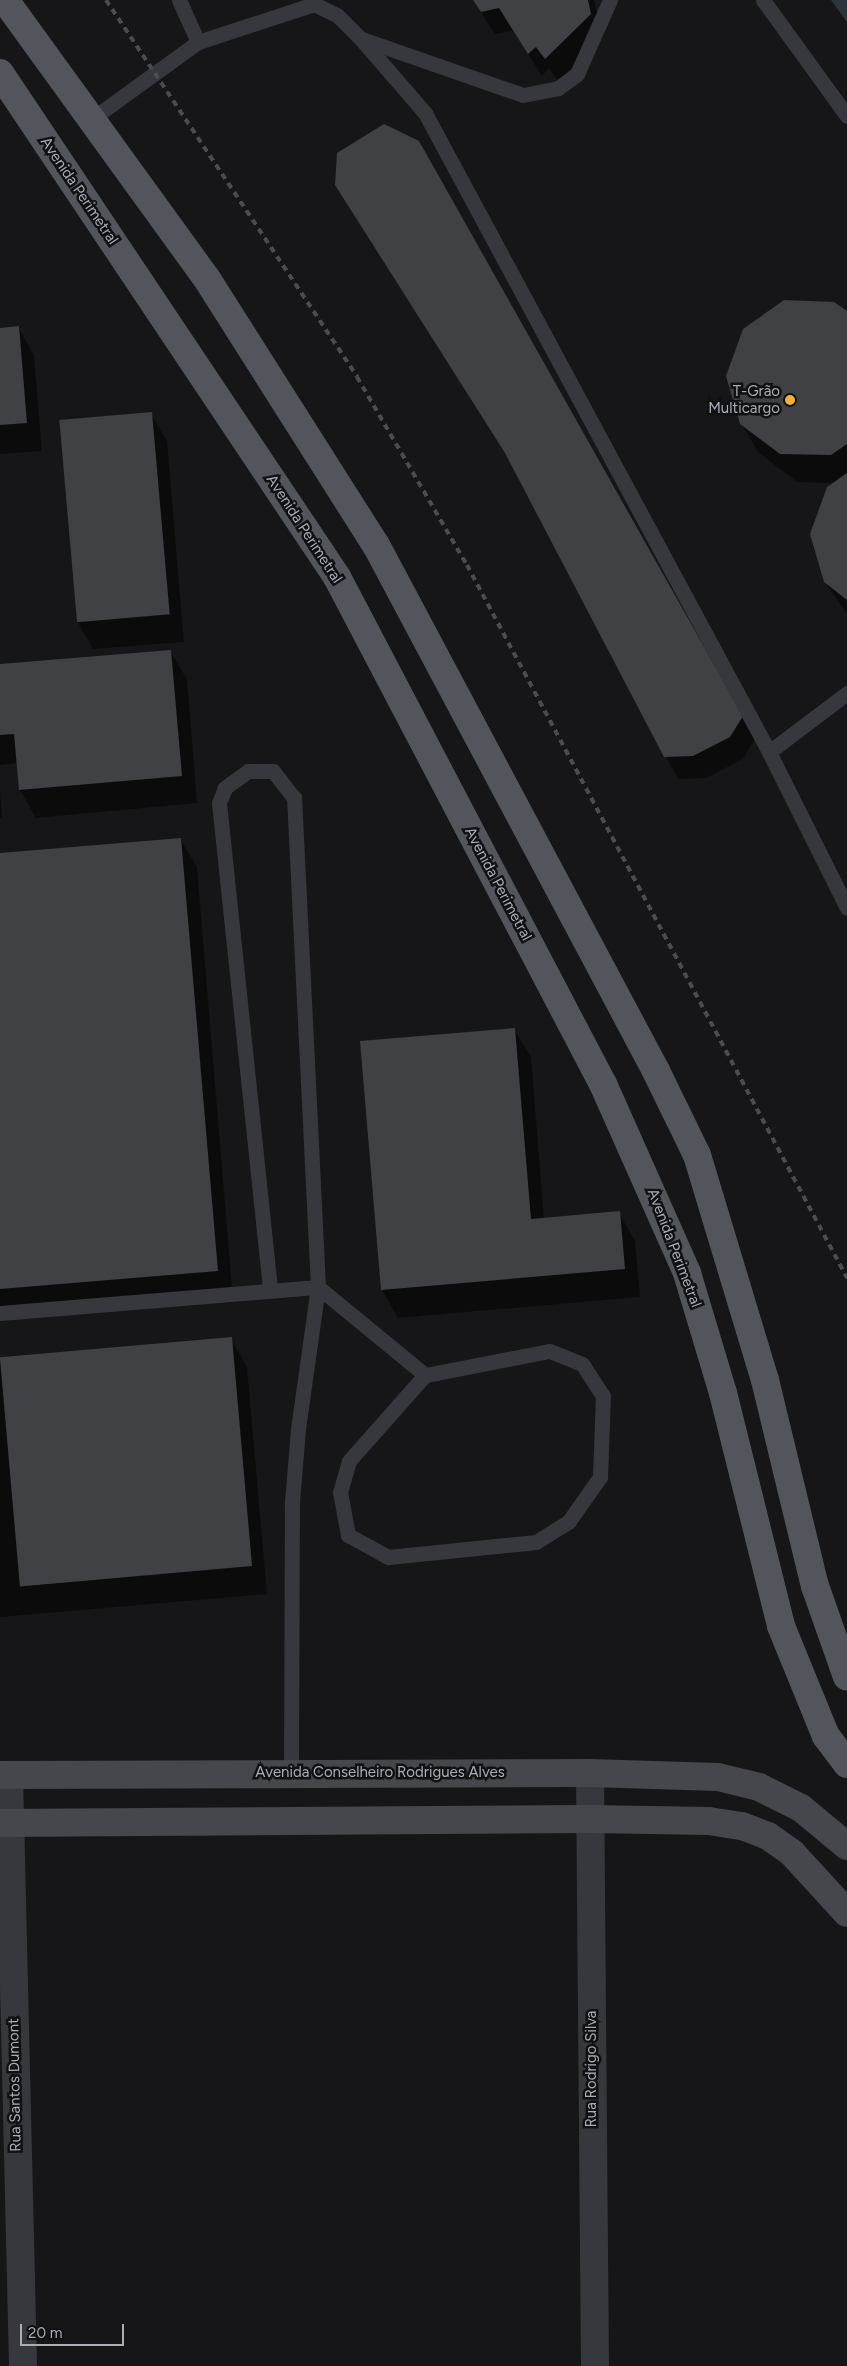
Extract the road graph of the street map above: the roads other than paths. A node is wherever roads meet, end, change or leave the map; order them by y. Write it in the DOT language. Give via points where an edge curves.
graph roads {
  1 [pos="5,0"];
  2 [pos="179,0"];
  3 [pos="610,0"];
  4 [pos="764,0"];
  5 [pos="312,2"];
  6 [pos="361,39"];
  7 [pos="198,42"];
  8 [pos="0,73"];
  9 [pos="847,116"];
  10 [pos="93,118"];
  11 [pos="847,693"];
  12 [pos="769,752"];
  13 [pos="847,908"];
  14 [pos="318,1287"];
  15 [pos="270,1290"];
  16 [pos="0,1313"];
  17 [pos="425,1376"];
  18 [pos="847,1677"];
  19 [pos="847,1764"];
  20 [pos="590,1773"];
  21 [pos="4,1774"];
  22 [pos="291,1774"];
  23 [pos="590,1819"];
  24 [pos="4,1823"];
  25 [pos="847,1846"];
  26 [pos="847,1913"];
  27 [pos="22,2366"];
  28 [pos="595,2366"];
  1 -- 10 [label="main road"];
  2 -- 7 [label="lane"];
  3 -- 6 [label="lane" via="578,74 558,88 523,95"];
  4 -- 9 [label="lane"];
  5 -- 6 [label="lane" via="337,15"];
  5 -- 7 [label="lane"];
  6 -- 12 [label="lane" via="425,112"];
  7 -- 10 [label="lane"];
  8 -- 19 [label="main road, Avenida Perimetral" via="337,577 603,1084 687,1273 723,1393 782,1626 826,1736"];
  10 -- 18 [label="main road" via="207,279 376,545 697,1155 765,1380 815,1586"];
  11 -- 12 [label="lane"];
  12 -- 13 [label="lane"];
  14 -- 15 [label="lane"];
  14 -- 15 [label="lane" via="294,798 273,771 248,771 225,788 219,803"];
  14 -- 17 [label="lane"];
  14 -- 22 [label="lane" via="298,1429 292,1502"];
  15 -- 16 [label="lane"];
  17 -- 17 [label="lane" via="549,1351 582,1364 603,1396 600,1477 569,1521 536,1542 388,1556 348,1535 340,1492 349,1462"];
  20 -- 22 [label="street, Avenida Conselheiro Rodrigues Alves"];
  20 -- 23 [label="street, Rua Rodrigo Silva"];
  20 -- 25 [label="street, Avenida Conselheiro Rodrigues Alves" via="718,1777 759,1787 800,1808"];
  21 -- 22 [label="street, Avenida Conselheiro Rodrigues Alves"];
  21 -- 24 [label="street, Rua Santos Dumont"];
  23 -- 24 [label="street"];
  23 -- 26 [label="street" via="708,1821 742,1826 768,1836 792,1852"];
  23 -- 28 [label="street, Rua Rodrigo Silva"];
  24 -- 27 [label="street, Rua Santos Dumont"];
}
